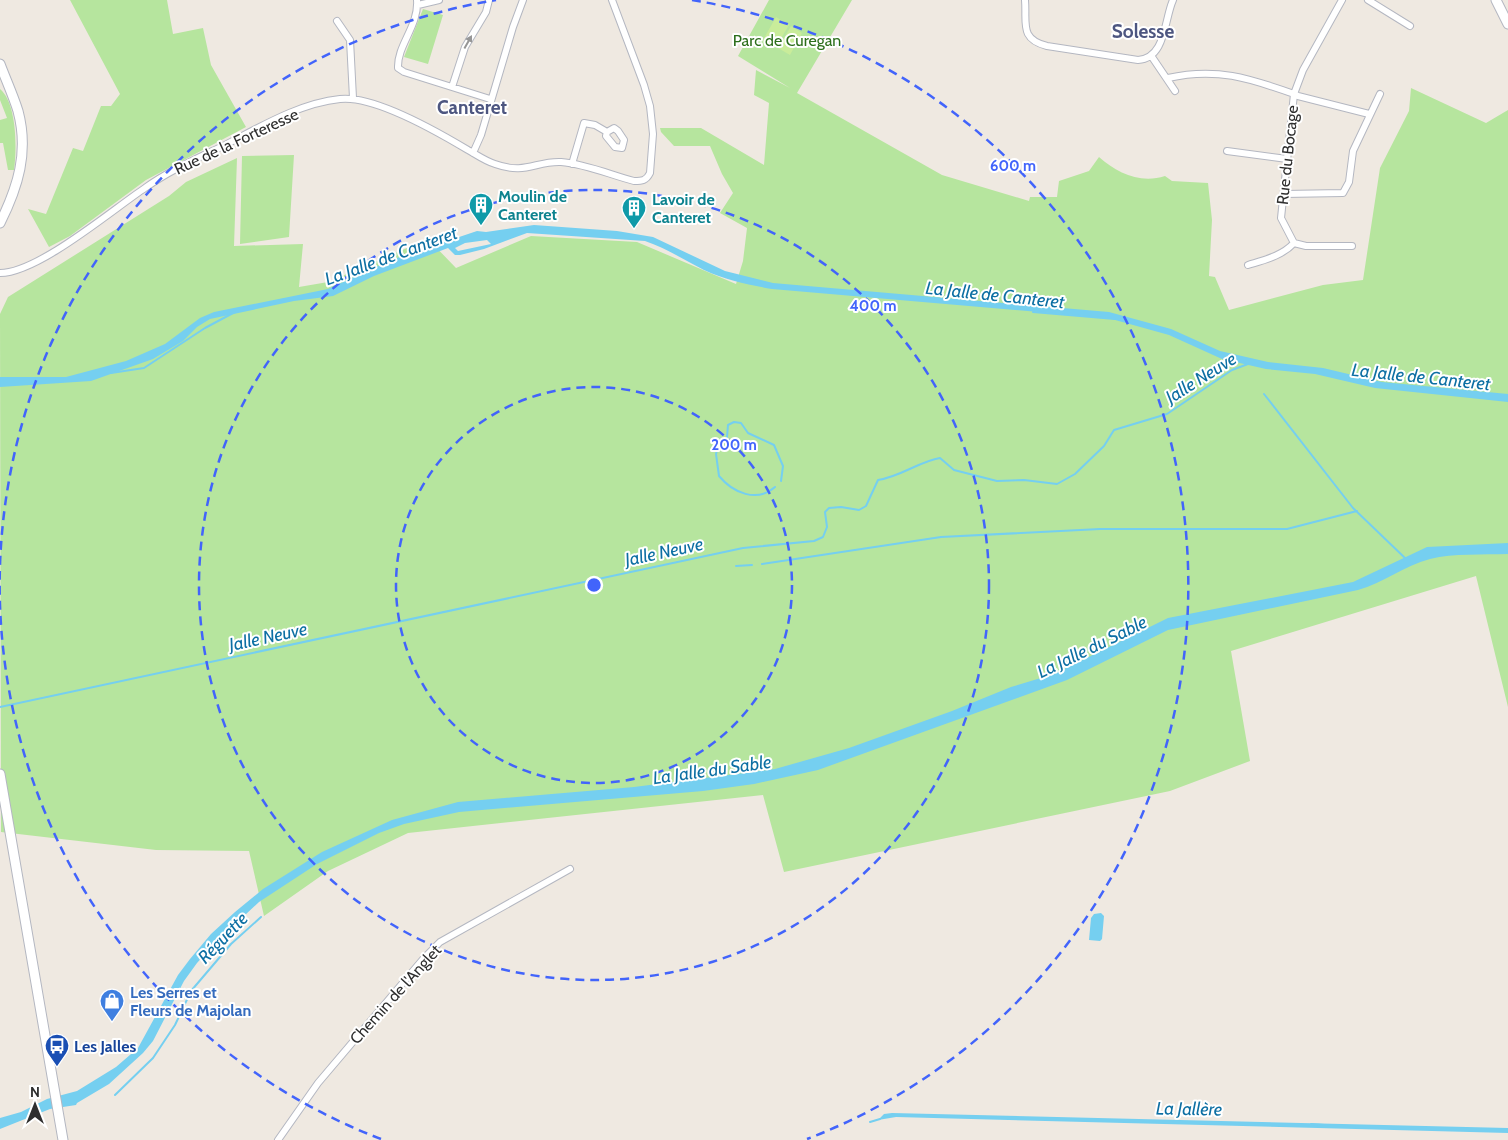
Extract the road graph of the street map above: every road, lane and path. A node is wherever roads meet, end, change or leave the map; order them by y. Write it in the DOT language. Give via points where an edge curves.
graph roads {
  1 [pos="439,0"];
  2 [pos="489,0"];
  3 [pos="523,0"];
  4 [pos="612,0"];
  5 [pos="1025,0"];
  6 [pos="1173,0"];
  7 [pos="1342,0"];
  8 [pos="1368,0"];
  9 [pos="1496,0"];
  10 [pos="418,3"];
  11 [pos="338,21"];
  12 [pos="1508,24"];
  13 [pos="1410,26"];
  14 [pos="1152,56"];
  15 [pos="0,64"];
  16 [pos="1168,78"];
  17 [pos="452,87"];
  18 [pos="1175,91"];
  19 [pos="1294,94"];
  20 [pos="1380,94"];
  21 [pos="353,98"];
  22 [pos="490,99"];
  23 [pos="1369,114"];
  24 [pos="607,132"];
  25 [pos="1228,151"];
  26 [pos="473,153"];
  27 [pos="1287,158"];
  28 [pos="572,164"];
  29 [pos="1284,194"];
  30 [pos="0,223"];
  31 [pos="1294,243"];
  32 [pos="1352,246"];
  33 [pos="1248,265"];
  34 [pos="0,273"];
  35 [pos="0,774"];
  36 [pos="570,869"];
  37 [pos="63,1140"];
  38 [pos="278,1140"];
  1 -- 10 [label="street"];
  17 -- 2 [label="street, one-way" via="465,46 486,12"];
  3 -- 22 [label="street"];
  4 -- 28 [label="street, Rue de la Forteresse" via="650,106 653,134 650,173 647,178 634,181"];
  5 -- 14 [label="street" via="1027,33 1039,44 1138,60"];
  6 -- 14 [label="street" via="1158,50"];
  7 -- 19 [label="street, Rue du Bocage" via="1303,70"];
  8 -- 13 [label="street"];
  9 -- 12 [label="main road"];
  10 -- 17 [label="street" via="416,20 398,68"];
  11 -- 21 [label="street" via="350,40"];
  14 -- 16 [label="street"];
  15 -- 30 [label="main road" via="18,113 23,148 18,181"];
  16 -- 18 [label="street"];
  16 -- 19 [label="street" via="1184,74 1224,73"];
  17 -- 22 [label="street"];
  19 -- 23 [label="street"];
  19 -- 27 [label="street, Rue du Bocage"];
  20 -- 23 [label="street"];
  21 -- 26 [label="street, Rue de la Forteresse" via="381,105"];
  21 -- 34 [label="street, Rue de la Forteresse" via="327,101 263,125 160,178 50,253 22,268"];
  22 -- 26 [label="street"];
  23 -- 29 [label="street" via="1353,151 1349,182 1343,193"];
  24 -- 28 [label="street" via="584,123"];
  25 -- 27 [label="street"];
  26 -- 28 [label="street, Rue de la Forteresse" via="493,164 515,169 529,169 552,162"];
  27 -- 29 [label="street, Rue du Bocage"];
  29 -- 31 [label="street, Rue du Bocage" via="1281,218"];
  31 -- 32 [label="street"];
  31 -- 33 [label="street" via="1275,256"];
  35 -- 37 [label="main road"];
  36 -- 38 [label="street, Chemin de l'Anglet" via="440,942 318,1083"];
}
